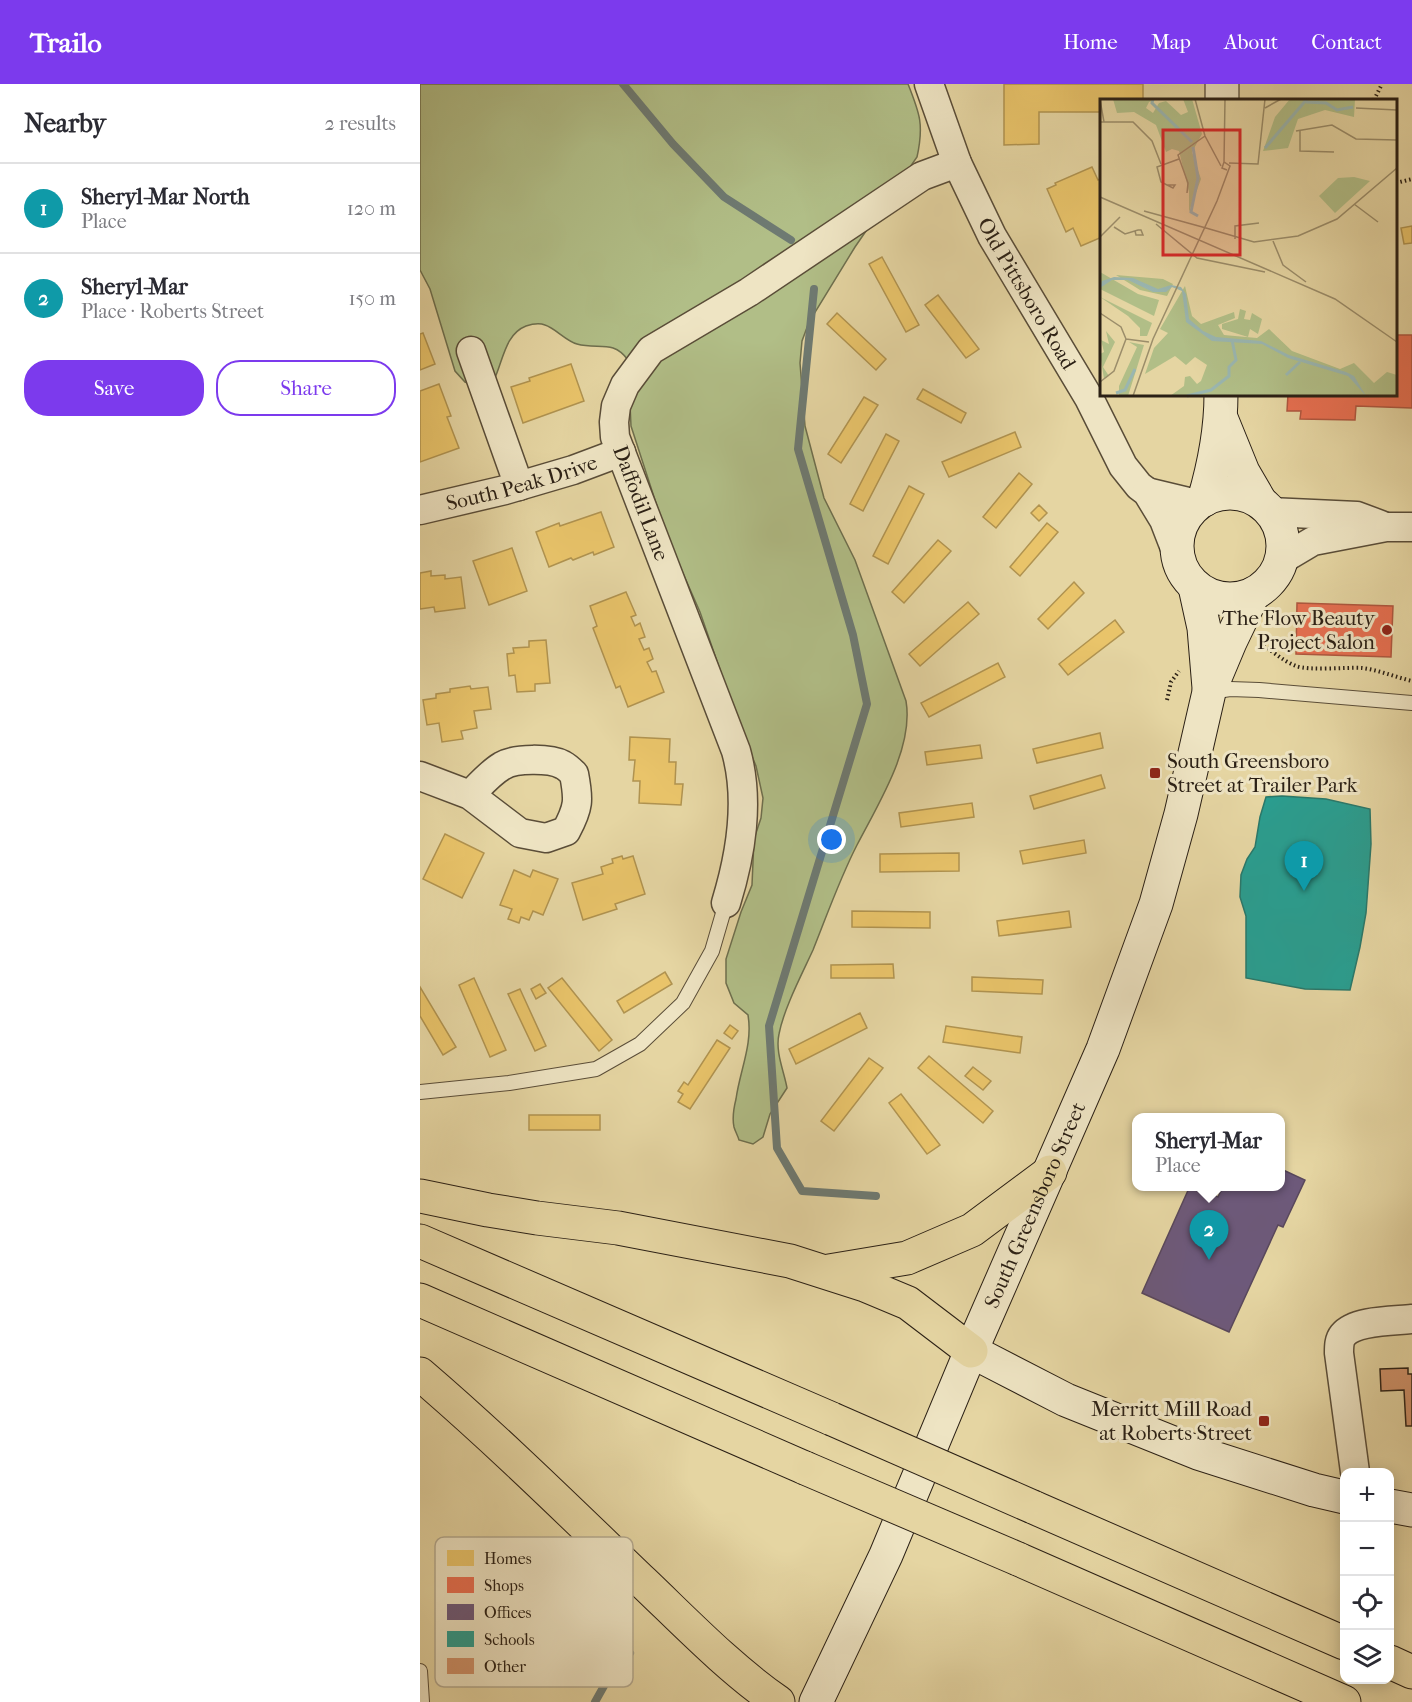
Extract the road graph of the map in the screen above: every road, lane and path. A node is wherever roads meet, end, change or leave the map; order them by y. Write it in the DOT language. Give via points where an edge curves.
graph roads {
  1 [pos="929,84"];
  2 [pos="1382,84"];
  3 [pos="1374,99"];
  4 [pos="957,163"];
  5 [pos="1412,179"];
  6 [pos="1397,183"];
  7 [pos="471,351"];
  8 [pos="1221,406"];
  9 [pos="621,452"];
  10 [pos="519,486"];
  11 [pos="1147,492"];
  12 [pos="1200,502"];
  13 [pos="1266,507"];
  14 [pos="420,510"];
  15 [pos="1399,527"];
  16 [pos="1176,551"];
  17 [pos="1281,560"];
  18 [pos="1195,587"];
  19 [pos="1253,594"];
  20 [pos="1235,631"];
  21 [pos="1184,663"];
  22 [pos="1412,681"];
  23 [pos="1209,692"];
  24 [pos="1167,700"];
  25 [pos="1412,703"];
  26 [pos="420,776"];
  27 [pos="470,795"];
  28 [pos="726,903"];
  29 [pos="420,1092"];
  30 [pos="1050,1172"];
  31 [pos="420,1196"];
  32 [pos="420,1241"];
  33 [pos="827,1271"];
  34 [pos="420,1300"];
  35 [pos="1412,1319"];
  36 [pos="971,1351"];
  37 [pos="420,1374"];
  38 [pos="1354,1468"];
  39 [pos="1340,1496"];
  40 [pos="1394,1507"];
  41 [pos="1412,1510"];
  42 [pos="597,1537"];
  43 [pos="633,1571"];
  44 [pos="1340,1640"];
  45 [pos="1394,1664"];
  46 [pos="420,1671"];
  47 [pos="1412,1672"];
  48 [pos="422,1702"];
  49 [pos="778,1702"];
  50 [pos="816,1702"];
  51 [pos="1344,1702"];
  1 -- 4 [label="street, Old Pittsboro Road"];
  2 -- 3 [label="path"];
  4 -- 9 [label="street, Daffodil Lane" via="922,176 749,292 651,350 616,406 615,437"];
  4 -- 11 [label="street, Old Pittsboro Road" via="992,236 1089,398 1123,466"];
  5 -- 6 [label="path"];
  7 -- 10 [label="street"];
  8 -- 12 [label="main road" via="1211,476"];
  8 -- 13 [label="main road" via="1243,472"];
  9 -- 10 [label="street, South Peak Drive"];
  9 -- 28 [label="street, Daffodil Lane" via="736,751 744,812"];
  10 -- 14 [label="street, South Peak Drive"];
  11 -- 12 [label="street"];
  11 -- 16 [label="street, Old Pittsboro Road"];
  12 -- 13 [label="main road" via="1233,493"];
  12 -- 16 [label="main road" via="1178,531"];
  13 -- 15 [label="street" via="1357,516"];
  13 -- 17 [label="main road" via="1278,523 1283,540"];
  15 -- 17 [label="street" via="1313,541"];
  16 -- 18 [label="main road" via="1179,565"];
  17 -- 19 [label="main road" via="1265,587"];
  18 -- 19 [label="main road" via="1223,600"];
  18 -- 23 [label="main road, South Greensboro Street" via="1204,628"];
  19 -- 20 [label="main road, South Greensboro Street"];
  20 -- 22 [label="path" via="1296,666 1378,670"];
  20 -- 23 [label="main road, South Greensboro Street"];
  21 -- 24 [label="path" via="1171,682"];
  23 -- 25 [label="lane" via="1230,688"];
  23 -- 30 [label="main road, South Greensboro Street" via="1156,904 1103,1049"];
  26 -- 27 [label="street"];
  28 -- 29 [label="lane" via="712,951 683,1003 640,1044 596,1069"];
  30 -- 33 [label="highway" via="972,1230 907,1258"];
  30 -- 36 [label="main road, South Greensboro Street"];
  31 -- 33 [label="highway" via="537,1218 618,1228"];
  32 -- 44 [label="highway, bridge"];
  33 -- 36 [label="highway" via="908,1302"];
  34 -- 51 [label="highway, bridge"];
  35 -- 38 [label="street" via="1363,1324 1351,1328 1339,1343"];
  36 -- 39 [label="main road" via="1066,1400 1198,1453"];
  36 -- 50 [label="main road, South Greensboro Street" via="886,1555"];
  37 -- 42 [label="highway"];
  40 -- 41 [label="main road"];
  43 -- 49 [label="highway" via="739,1672"];
  45 -- 47 [label="highway"];
  46 -- 48 [label="lane"];
}
